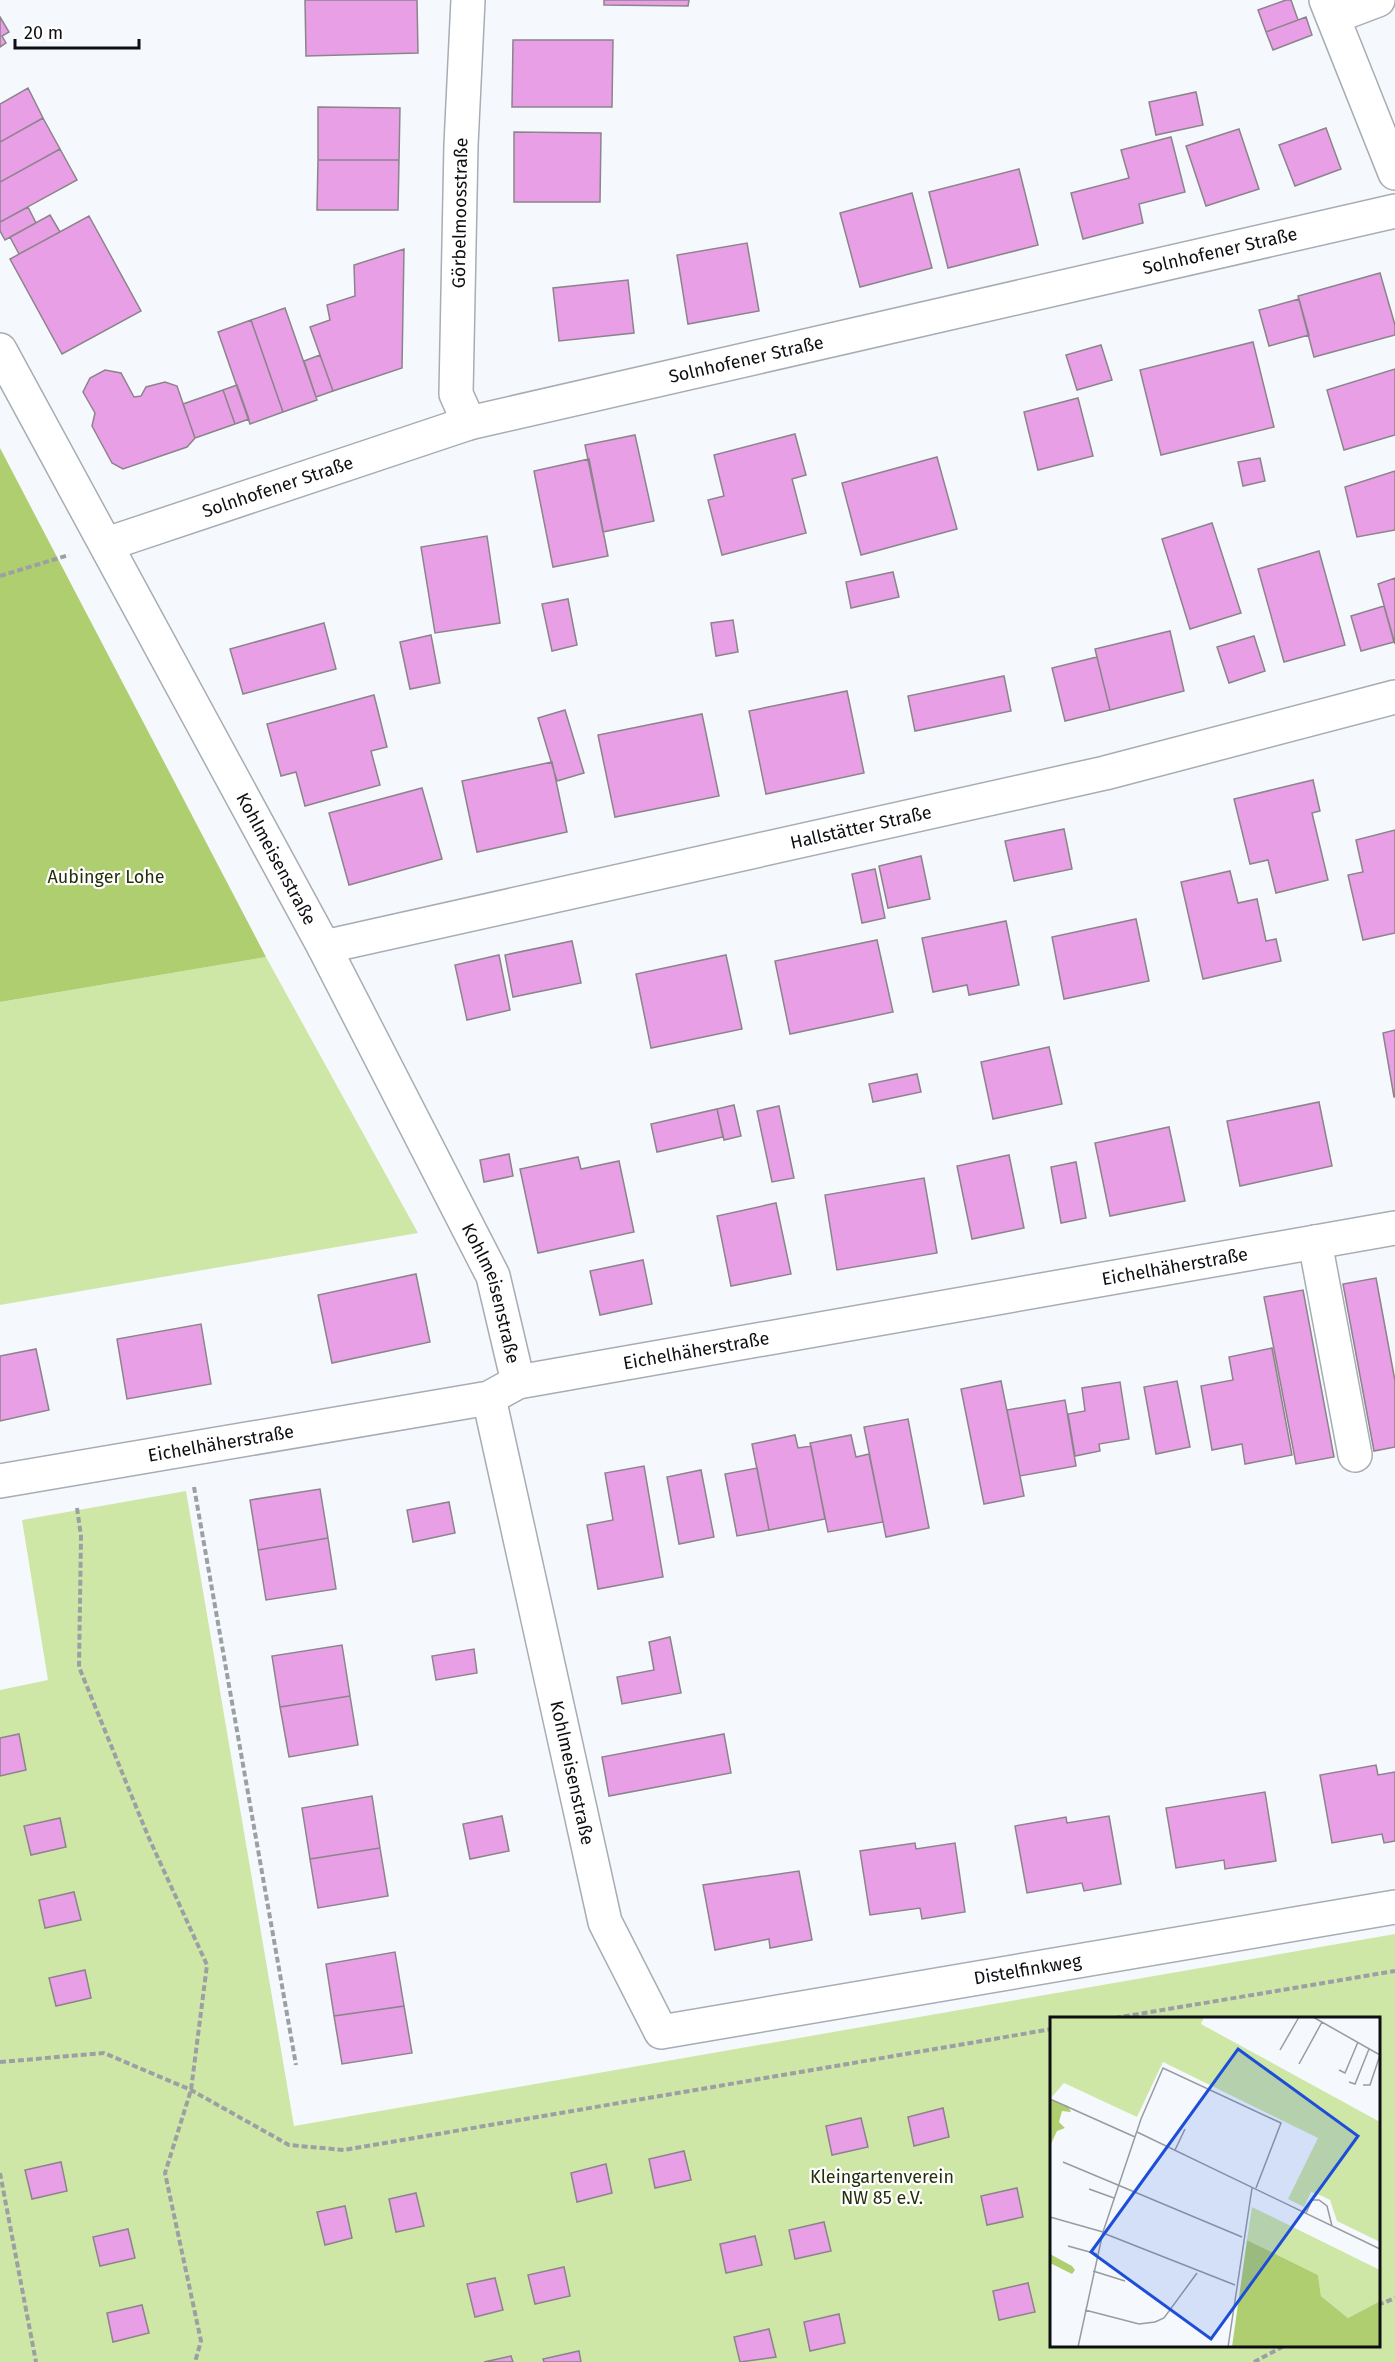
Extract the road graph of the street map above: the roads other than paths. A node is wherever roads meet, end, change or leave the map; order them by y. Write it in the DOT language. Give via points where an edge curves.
graph roads {
  1 [pos="468,0"];
  2 [pos="1378,0"];
  3 [pos="1330,8"];
  4 [pos="1395,173"];
  5 [pos="1395,211"];
  6 [pos="0,350"];
  7 [pos="469,423"];
  8 [pos="107,543"];
  9 [pos="1395,697"];
  10 [pos="324,947"];
  11 [pos="1395,1228"];
  12 [pos="1315,1242"];
  13 [pos="518,1382"];
  14 [pos="489,1398"];
  15 [pos="1355,1455"];
  16 [pos="0,1481"];
  17 [pos="1395,1907"];
  18 [pos="660,2032"];
  1 -- 7 [label="street, Görbelmoosstraße" via="456,394"];
  2 -- 3 [label="street"];
  3 -- 4 [label="street"];
  5 -- 7 [label="street, Solnhofener Straße"];
  6 -- 8 [label="street, Kohlmeisenstraße"];
  7 -- 8 [label="street, Solnhofener Straße"];
  8 -- 10 [label="street, Kohlmeisenstraße"];
  9 -- 10 [label="street, Hallstätter Straße" via="1105,773"];
  10 -- 13 [label="street, Kohlmeisenstraße" via="493,1276"];
  11 -- 12 [label="street, Eichelhäherstraße"];
  12 -- 13 [label="street, Eichelhäherstraße"];
  12 -- 15 [label="street"];
  13 -- 14 [label="street, Eichelhäherstraße"];
  14 -- 16 [label="street, Eichelhäherstraße"];
  14 -- 18 [label="street, Kohlmeisenstraße" via="605,1922"];
  17 -- 18 [label="street, Distelfinkweg"];
}
